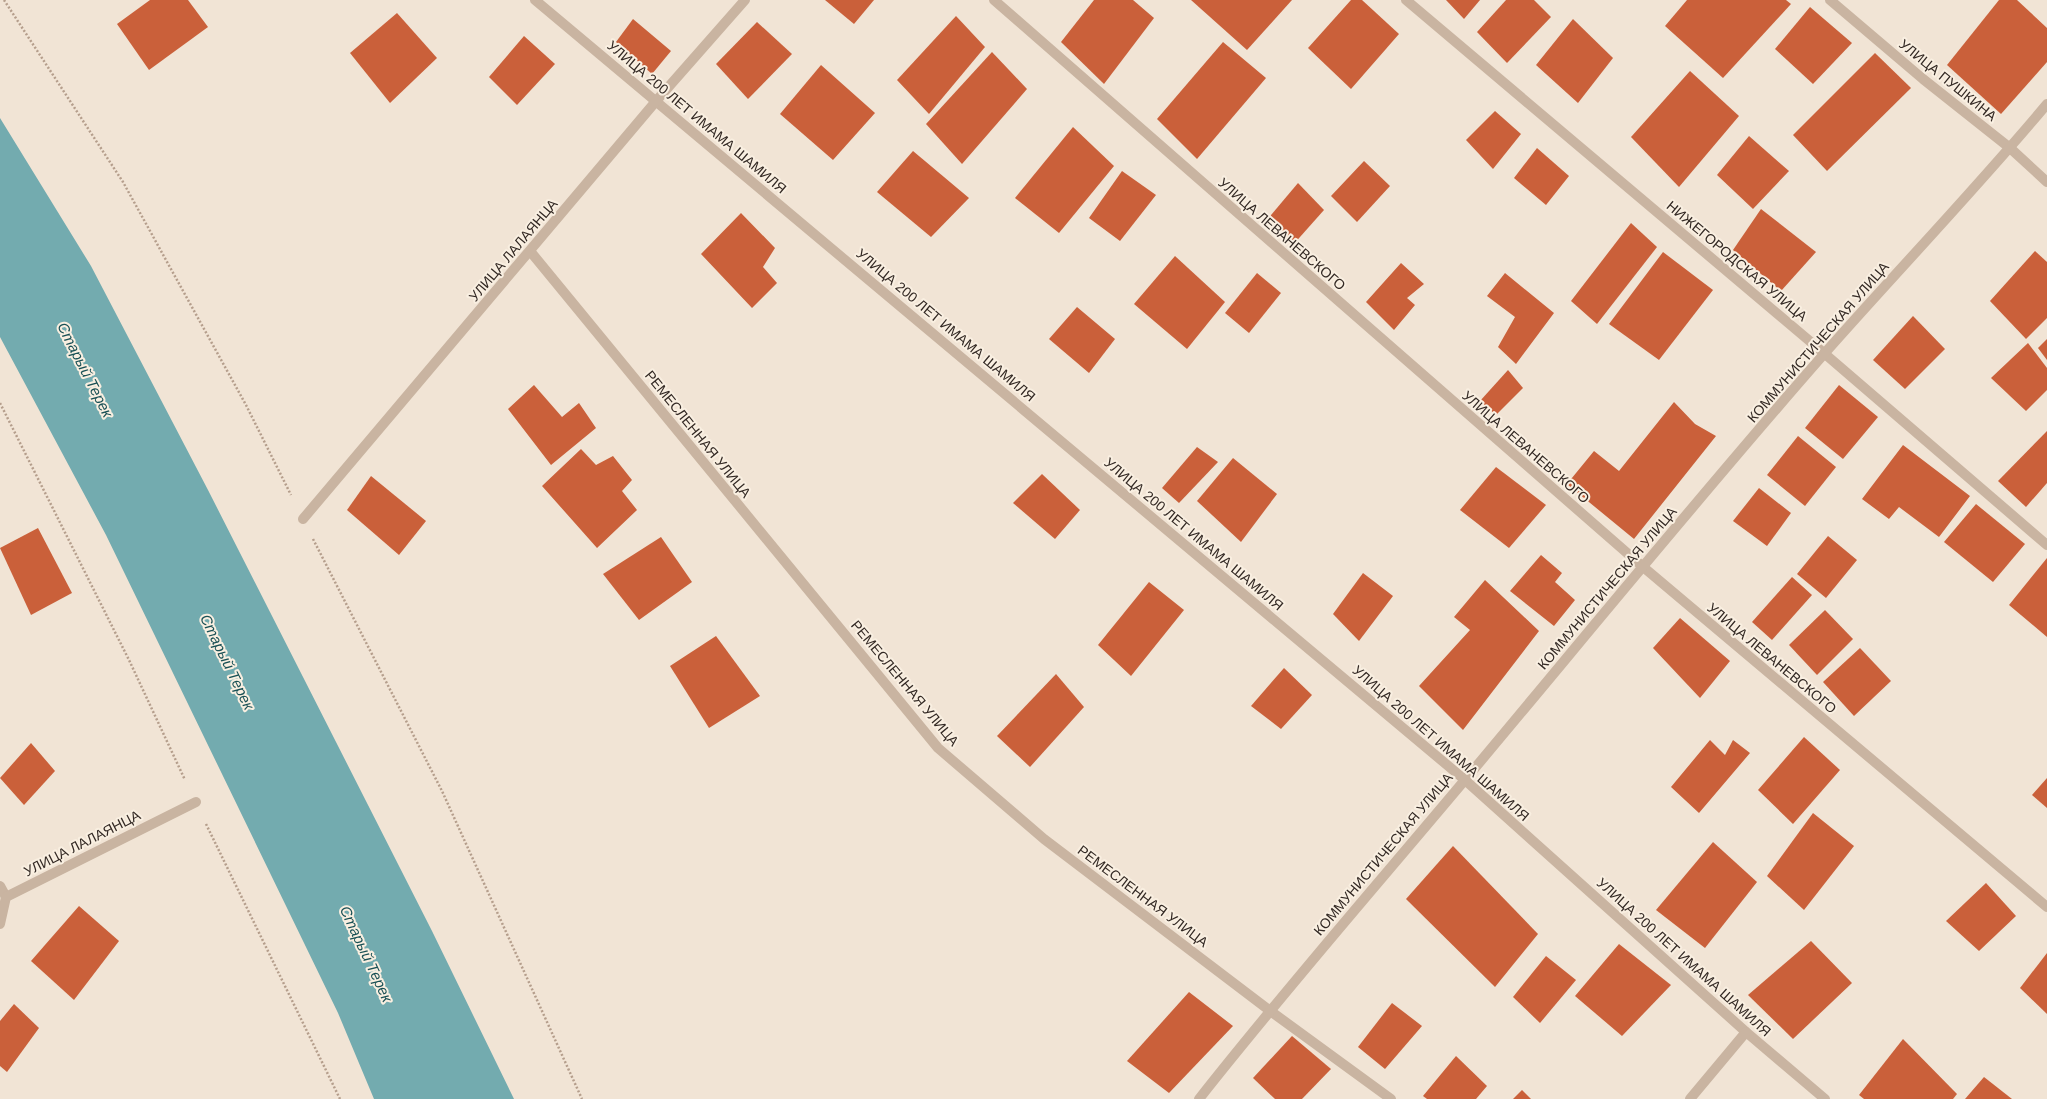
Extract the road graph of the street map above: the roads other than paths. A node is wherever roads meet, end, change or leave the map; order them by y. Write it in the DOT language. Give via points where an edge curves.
graph roads {
  1 [pos="535,0"];
  2 [pos="745,0"];
  3 [pos="994,0"];
  4 [pos="1406,0"];
  5 [pos="1830,0"];
  6 [pos="657,100"];
  7 [pos="2047,104"];
  8 [pos="2010,148"];
  9 [pos="2047,182"];
  10 [pos="530,251"];
  11 [pos="1825,354"];
  12 [pos="303,519"];
  13 [pos="2047,545"];
  14 [pos="1642,566"];
  15 [pos="1465,780"];
  16 [pos="196,802"];
  17 [pos="0,886"];
  18 [pos="6,897"];
  19 [pos="2047,907"];
  20 [pos="0,924"];
  21 [pos="1269,1010"];
  22 [pos="1746,1032"];
  23 [pos="1199,1099"];
  24 [pos="1391,1099"];
  25 [pos="1690,1099"];
  26 [pos="1825,1099"];
  1 -- 6 [label="street, УЛИЦА 200 ЛЕТ ИМАМА ШАМИЛЯ"];
  2 -- 6 [label="street, УЛИЦА ЛАЛАЯНЦА"];
  3 -- 14 [label="street, УЛИЦА ЛЕВАНЕВСКОГО"];
  4 -- 11 [label="street, НИЖЕГОРОДСКАЯ УЛИЦА"];
  5 -- 8 [label="street, УЛИЦА ПУШКИНА"];
  6 -- 10 [label="street, УЛИЦА ЛАЛАЯНЦА"];
  6 -- 15 [label="street, УЛИЦА 200 ЛЕТ ИМАМА ШАМИЛЯ"];
  7 -- 8 [label="street, КОММУНИСТИЧЕСКАЯ УЛИЦА"];
  8 -- 9 [label="street, УЛИЦА ПУШКИНА"];
  8 -- 11 [label="street, КОММУНИСТИЧЕСКАЯ УЛИЦА"];
  10 -- 12 [label="street, УЛИЦА ЛАЛАЯНЦА"];
  10 -- 21 [label="street, РЕМЕСЛЕННАЯ УЛИЦА" via="938,748 1044,839"];
  11 -- 13 [label="street, НИЖЕГОРОДСКАЯ УЛИЦА"];
  11 -- 14 [label="street, КОММУНИСТИЧЕСКАЯ УЛИЦА"];
  14 -- 15 [label="street, КОММУНИСТИЧЕСКАЯ УЛИЦА"];
  14 -- 19 [label="street, УЛИЦА ЛЕВАНЕВСКОГО"];
  15 -- 21 [label="street, КОММУНИСТИЧЕСКАЯ УЛИЦА"];
  15 -- 22 [label="street, УЛИЦА 200 ЛЕТ ИМАМА ШАМИЛЯ"];
  16 -- 18 [label="street, УЛИЦА ЛАЛАЯНЦА"];
  17 -- 18 [label="street"];
  18 -- 20 [label="street"];
  21 -- 23 [label="street, КОММУНИСТИЧЕСКАЯ УЛИЦА"];
  21 -- 24 [label="street, РЕМЕСЛЕННАЯ УЛИЦА"];
  22 -- 25 [label="street"];
  22 -- 26 [label="street, УЛИЦА 200 ЛЕТ ИМАМА ШАМИЛЯ"];
}
